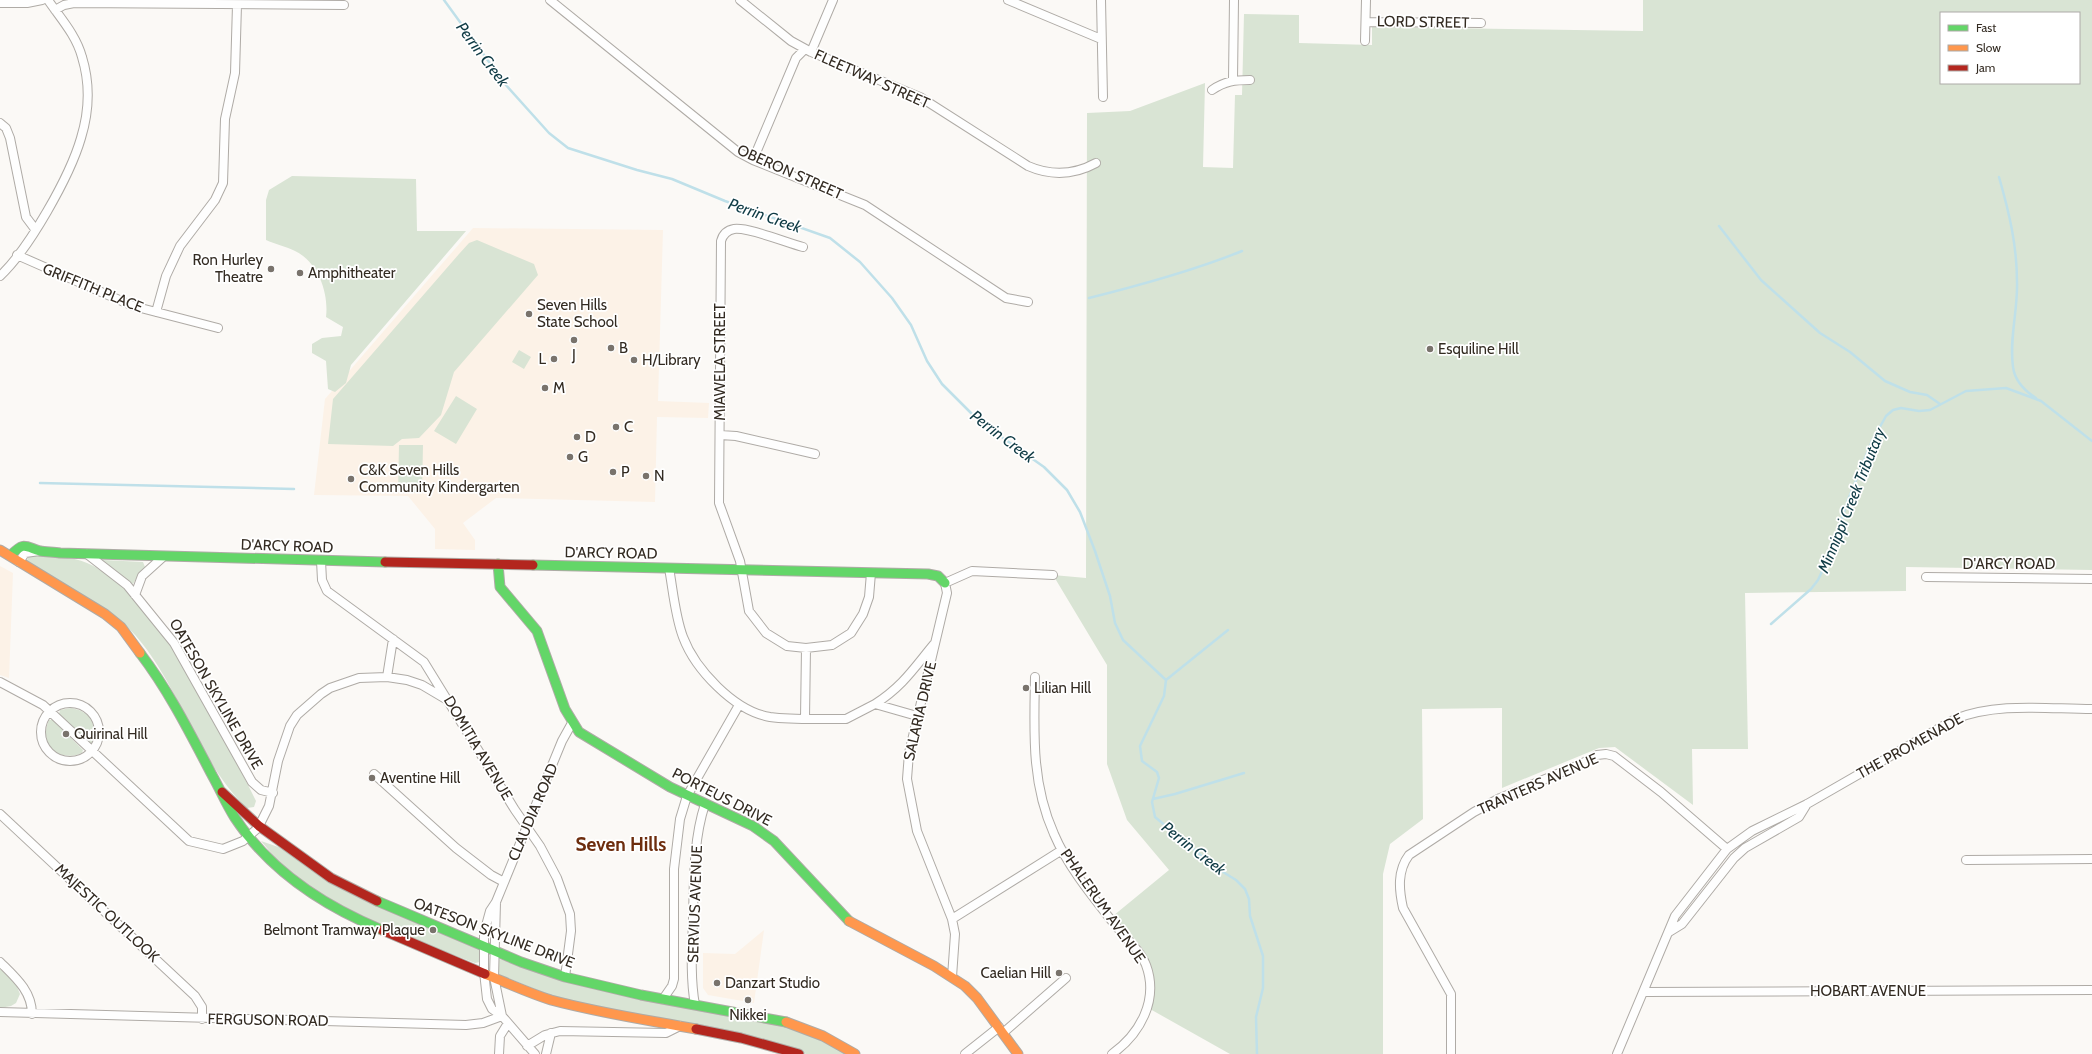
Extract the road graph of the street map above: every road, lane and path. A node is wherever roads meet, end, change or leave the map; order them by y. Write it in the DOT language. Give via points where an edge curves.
graph roads {
  1 [pos="42,0"];
  2 [pos="48,0"];
  3 [pos="550,0"];
  4 [pos="740,0"];
  5 [pos="833,0"];
  6 [pos="1008,0"];
  7 [pos="1102,0"];
  8 [pos="1234,0"];
  9 [pos="1366,0"];
  10 [pos="0,3"];
  11 [pos="237,5"];
  12 [pos="344,6"];
  13 [pos="55,10"];
  14 [pos="1366,22"];
  15 [pos="1481,23"];
  16 [pos="1101,39"];
  17 [pos="1365,42"];
  18 [pos="808,50"];
  19 [pos="1233,80"];
  20 [pos="1250,80"];
  21 [pos="1212,90"];
  22 [pos="1103,98"];
  23 [pos="0,124"];
  24 [pos="753,160"];
  25 [pos="1096,163"];
  26 [pos="35,229"];
  27 [pos="803,247"];
  28 [pos="17,255"];
  29 [pos="0,276"];
  30 [pos="1028,302"];
  31 [pos="156,312"];
  32 [pos="218,328"];
  33 [pos="720,435"];
  34 [pos="815,454"];
  35 [pos="0,541"];
  36 [pos="0,550"];
  37 [pos="41,551"];
  38 [pos="87,554"];
  39 [pos="11,555"];
  40 [pos="163,557"];
  41 [pos="321,561"];
  42 [pos="19,562"];
  43 [pos="498,564"];
  44 [pos="669,568"];
  45 [pos="742,570"];
  46 [pos="871,573"];
  47 [pos="1053,575"];
  48 [pos="1926,577"];
  49 [pos="2092,579"];
  50 [pos="945,583"];
  51 [pos="136,595"];
  52 [pos="393,639"];
  53 [pos="936,641"];
  54 [pos="806,648"];
  55 [pos="387,677"];
  56 [pos="1035,677"];
  57 [pos="0,682"];
  58 [pos="449,701"];
  59 [pos="876,704"];
  60 [pos="739,705"];
  61 [pos="2092,709"];
  62 [pos="50,711"];
  63 [pos="917,716"];
  64 [pos="805,718"];
  65 [pos="572,723"];
  66 [pos="91,751"];
  67 [pos="374,774"];
  68 [pos="222,792"];
  69 [pos="273,793"];
  70 [pos="687,796"];
  71 [pos="705,804"];
  72 [pos="1807,804"];
  73 [pos="0,814"];
  74 [pos="259,826"];
  75 [pos="526,826"];
  76 [pos="249,837"];
  77 [pos="1727,849"];
  78 [pos="1062,850"];
  79 [pos="2092,859"];
  80 [pos="1966,860"];
  81 [pos="504,882"];
  82 [pos="496,902"];
  83 [pos="952,919"];
  84 [pos="1668,932"];
  85 [pos="484,946"];
  86 [pos="494,951"];
  87 [pos="0,962"];
  88 [pos="484,972"];
  89 [pos="494,977"];
  90 [pos="565,977"];
  91 [pos="952,978"];
  92 [pos="1066,978"];
  93 [pos="2092,990"];
  94 [pos="1644,992"];
  95 [pos="663,999"];
  96 [pos="695,1005"];
  97 [pos="0,1012"];
  98 [pos="32,1014"];
  99 [pos="502,1016"];
  100 [pos="202,1019"];
  101 [pos="508,1023"];
  102 [pos="680,1026"];
  103 [pos="1001,1030"];
  104 [pos="551,1033"];
  105 [pos="527,1046"];
  106 [pos="499,1054"];
  107 [pos="535,1054"];
  108 [pos="546,1054"];
  109 [pos="798,1054"];
  110 [pos="855,1054"];
  111 [pos="965,1054"];
  112 [pos="1018,1054"];
  113 [pos="1112,1054"];
  114 [pos="1451,1054"];
  115 [pos="1617,1054"];
  1 -- 10 [label="street"];
  2 -- 13 [label="street"];
  3 -- 24 [label="street, OBERON STREET" via="728,145"];
  4 -- 18 [label="street, FLEETWAY STREET" via="782,34"];
  5 -- 18 [label="street"];
  6 -- 16 [label="street"];
  7 -- 16 [label="street"];
  8 -- 19 [label="street"];
  9 -- 14 [label="street"];
  11 -- 12 [label="street"];
  11 -- 13 [label="street" via="74,3"];
  11 -- 31 [label="street" via="235,73 225,119 223,183 215,200 180,246 166,276"];
  13 -- 26 [label="street" via="73,35 82,57 87,82 86,109 76,152 57,193"];
  14 -- 15 [label="street, LORD STREET"];
  14 -- 17 [label="street"];
  16 -- 22 [label="street"];
  18 -- 24 [label="street" via="796,58"];
  18 -- 25 [label="street, FLEETWAY STREET" via="920,97 1028,166 1042,172 1053,174 1086,169"];
  19 -- 20 [label="street"];
  19 -- 21 [label="street"];
  23 -- 26 [label="street" via="6,128 10,138 26,217"];
  24 -- 30 [label="street, OBERON STREET" via="865,205 1006,298"];
  26 -- 28 [label="street"];
  27 -- 33 [label="street, MIAWELA STREET" via="744,229 735,229 723,235"];
  28 -- 29 [label="street"];
  28 -- 31 [label="street, GRIFFITH PLACE" via="132,306"];
  31 -- 32 [label="street, GRIFFITH PLACE"];
  33 -- 34 [label="street" via="736,436"];
  33 -- 45 [label="street, MIAWELA STREET" via="719,503"];
  35 -- 39 [label="main road, OATESON SKYLINE DRIVE"];
  36 -- 39 [label="main road, OATESON SKYLINE DRIVE"];
  37 -- 38 [label="main road, D'ARCY ROAD"];
  37 -- 39 [label="main road, D'ARCY ROAD" via="26,545 19,547"];
  37 -- 42 [label="street, D'ARCY ROAD" via="25,554"];
  38 -- 40 [label="main road, D'ARCY ROAD"];
  38 -- 51 [label="street, OATESON SKYLINE DRIVE"];
  39 -- 42 [label="main road, OATESON SKYLINE DRIVE"];
  40 -- 41 [label="main road, D'ARCY ROAD"];
  40 -- 51 [label="street" via="142,576"];
  41 -- 43 [label="main road, D'ARCY ROAD"];
  41 -- 52 [label="street, DOMITIA AVENUE" via="322,580 327,591"];
  42 -- 68 [label="main road, OATESON SKYLINE DRIVE" via="105,614 121,627 167,691"];
  43 -- 44 [label="main road, D'ARCY ROAD"];
  43 -- 65 [label="main road, PORTEUS DRIVE" via="500,588 537,631"];
  44 -- 45 [label="main road, D'ARCY ROAD"];
  44 -- 60 [label="street" via="682,636 687,647 713,684"];
  45 -- 46 [label="main road, D'ARCY ROAD"];
  45 -- 54 [label="street, MIAWELA STREET" via="749,611 766,633 786,646"];
  46 -- 50 [label="main road, D'ARCY ROAD" via="928,574 938,576"];
  46 -- 54 [label="street, MIAWELA STREET" via="869,598 864,614 851,633 832,645"];
  47 -- 50 [label="street" via="972,571"];
  48 -- 49 [label="street, D'ARCY ROAD"];
  50 -- 53 [label="street, SALARIA DRIVE" via="947,593"];
  51 -- 69 [label="street, OATESON SKYLINE DRIVE" via="174,643 252,782 260,790"];
  52 -- 55 [label="street"];
  52 -- 58 [label="street, DOMITIA AVENUE" via="424,662"];
  53 -- 59 [label="street" via="906,680"];
  53 -- 63 [label="street, SALARIA DRIVE"];
  54 -- 64 [label="street"];
  55 -- 58 [label="street" via="422,685"];
  55 -- 69 [label="street" via="359,678 330,688 297,715 290,726 278,761"];
  56 -- 78 [label="street, PHALERUM AVENUE" via="1035,763 1045,808"];
  57 -- 62 [label="street"];
  58 -- 75 [label="street, DOMITIA AVENUE"];
  59 -- 63 [label="street"];
  59 -- 64 [label="street" via="846,719"];
  60 -- 64 [label="street" via="770,717"];
  60 -- 70 [label="street, SERVIUS AVENUE"];
  61 -- 72 [label="street, THE PROMENADE" via="1992,709 1971,713 1955,719"];
  62 -- 66 [label="street"];
  62 -- 66 [label="street" via="67,703 80,705 90,711 99,728 97,741"];
  62 -- 66 [label="street" via="41,728 43,741 50,752 67,760 80,759"];
  63 -- 83 [label="street, SALARIA DRIVE" via="909,753 907,779 917,831"];
  65 -- 70 [label="main road, PORTEUS DRIVE" via="589,740"];
  65 -- 75 [label="street, CLAUDIA ROAD"];
  66 -- 76 [label="street" via="193,844 223,849"];
  67 -- 81 [label="street" via="456,848"];
  68 -- 74 [label="main road, OATESON SKYLINE DRIVE"];
  68 -- 76 [label="main road, OATESON SKYLINE DRIVE" via="225,803"];
  69 -- 74 [label="street"];
  70 -- 71 [label="main road, PORTEUS DRIVE"];
  70 -- 95 [label="street, SERVIUS AVENUE" via="680,819 674,869 674,979"];
  71 -- 91 [label="main road, PORTEUS DRIVE" via="753,826 774,841 848,920"];
  71 -- 96 [label="street, SERVIUS AVENUE" via="699,826 694,867 692,966"];
  72 -- 77 [label="street, THE PROMENADE" via="1752,831"];
  72 -- 84 [label="street, THE PROMENADE" via="1799,816 1745,848 1734,858 1682,924"];
  73 -- 100 [label="street, MAJESTIC OUTLOOK" via="196,996 202,1006"];
  74 -- 76 [label="street"];
  74 -- 85 [label="main road, OATESON SKYLINE DRIVE" via="346,887"];
  75 -- 81 [label="street, CLAUDIA ROAD"];
  75 -- 90 [label="street, DOMITIA AVENUE" via="557,878 570,914 571,931"];
  76 -- 88 [label="main road, OATESON SKYLINE DRIVE" via="289,878 328,906"];
  77 -- 84 [label="street, THE PROMENADE" via="1684,903"];
  77 -- 114 [label="street, TRANTERS AVENUE" via="1661,792 1614,756 1606,754 1597,755 1500,798 1474,812 1409,856 1400,874 1403,908 1451,994"];
  78 -- 83 [label="street"];
  78 -- 113 [label="street, PHALERUM AVENUE" via="1115,925 1137,950 1146,964 1150,979 1150,997 1142,1022 1134,1034"];
  79 -- 80 [label="street"];
  81 -- 82 [label="street, CLAUDIA ROAD"];
  82 -- 85 [label="street, CLAUDIA ROAD" via="487,922"];
  82 -- 86 [label="street, CLAUDIA ROAD"];
  83 -- 91 [label="street, SALARIA DRIVE" via="955,934"];
  84 -- 94 [label="street, THE PROMENADE"];
  85 -- 86 [label="main road, OATESON SKYLINE DRIVE"];
  85 -- 88 [label="street, CLAUDIA ROAD"];
  86 -- 89 [label="street, CLAUDIA ROAD"];
  86 -- 90 [label="main road, OATESON SKYLINE DRIVE"];
  87 -- 98 [label="street" via="28,994"];
  88 -- 89 [label="main road, OATESON SKYLINE DRIVE"];
  88 -- 99 [label="street" via="489,1005"];
  89 -- 99 [label="street"];
  89 -- 102 [label="main road, OATESON SKYLINE DRIVE" via="564,1003"];
  90 -- 95 [label="main road, OATESON SKYLINE DRIVE"];
  91 -- 103 [label="main road, PORTEUS DRIVE" via="977,998"];
  92 -- 103 [label="street"];
  93 -- 94 [label="street, HOBART AVENUE"];
  94 -- 115 [label="street, THE PROMENADE"];
  95 -- 96 [label="main road, OATESON SKYLINE DRIVE"];
  96 -- 110 [label="main road, OATESON SKYLINE DRIVE" via="797,1025"];
  97 -- 98 [label="street, FERGUSON ROAD"];
  98 -- 100 [label="street, FERGUSON ROAD"];
  99 -- 100 [label="street, FERGUSON ROAD" via="466,1026"];
  99 -- 101 [label="street"];
  101 -- 105 [label="street"];
  101 -- 106 [label="street" via="500,1036"];
  102 -- 104 [label="street" via="666,1033"];
  102 -- 109 [label="main road, OATESON SKYLINE DRIVE" via="743,1038"];
  103 -- 111 [label="street"];
  103 -- 112 [label="main road, PORTEUS DRIVE"];
  104 -- 105 [label="street"];
  104 -- 108 [label="street"];
  105 -- 107 [label="street"];
}
